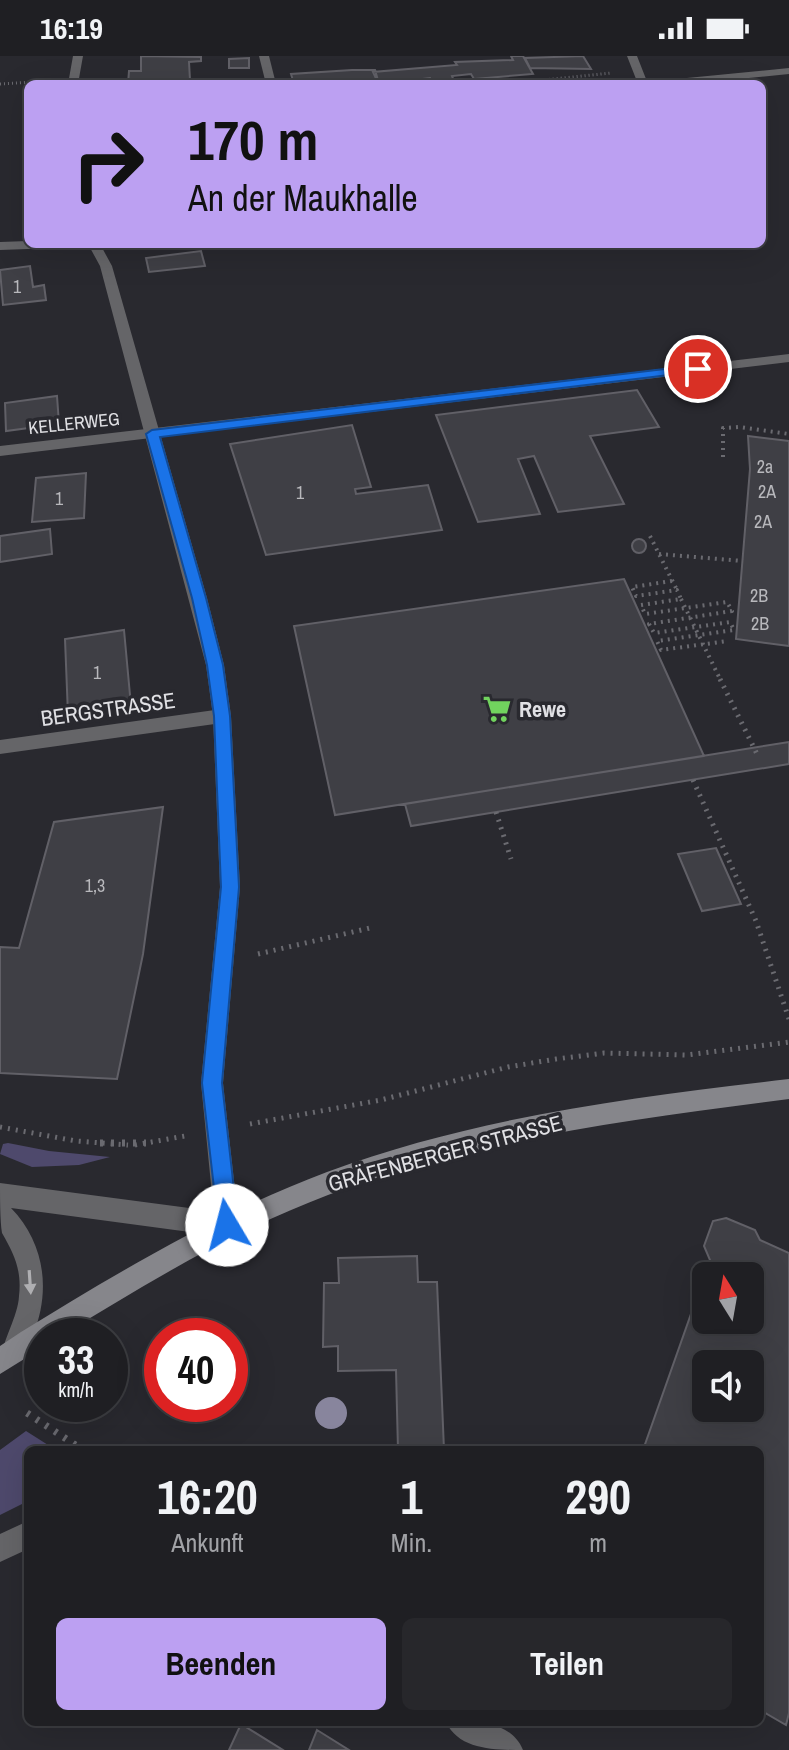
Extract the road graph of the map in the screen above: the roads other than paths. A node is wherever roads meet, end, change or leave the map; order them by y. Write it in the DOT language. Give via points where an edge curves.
graph roads {
  1 [pos="78,56"];
  2 [pos="264,56"];
  3 [pos="632,56"];
  4 [pos="789,71"];
  5 [pos="74,80"];
  6 [pos="270,80"];
  7 [pos="641,80"];
  8 [pos="697,80"];
  9 [pos="24,245"];
  10 [pos="0,246"];
  11 [pos="96,248"];
  12 [pos="789,358"];
  13 [pos="152,434"];
  14 [pos="0,451"];
  15 [pos="222,716"];
  16 [pos="0,747"];
  17 [pos="789,1089"];
  18 [pos="0,1195"];
  19 [pos="0,1214"];
  20 [pos="227,1225"];
  21 [pos="3,1359"];
  22 [pos="24,1537"];
  23 [pos="0,1548"];
  24 [pos="468,1726"];
  25 [pos="508,1750"];
  1 -- 5 [label="street"];
  2 -- 6 [label="street"];
  3 -- 7 [label="street"];
  4 -- 8 [label="street"];
  9 -- 10 [label="street"];
  11 -- 13 [label="street" via="106,266"];
  12 -- 13 [label="street, KELLERWEG"];
  13 -- 14 [label="street, KELLERWEG"];
  13 -- 15 [label="street" via="199,598"];
  15 -- 16 [label="street, BERGSTRASSE"];
  15 -- 20 [label="street" via="230,887 212,1083"];
  17 -- 20 [label="main road, GRÄFENBERGER STRASSE" via="644,1106 502,1134 369,1169"];
  18 -- 20 [label="street"];
  19 -- 21 [label="street, one-way" via="22,1239 32,1291 24,1330"];
  20 -- 21 [label="main road, GRÄFENBERGER STRASSE"];
  22 -- 23 [label="street"];
  24 -- 25 [label="street"];
}
